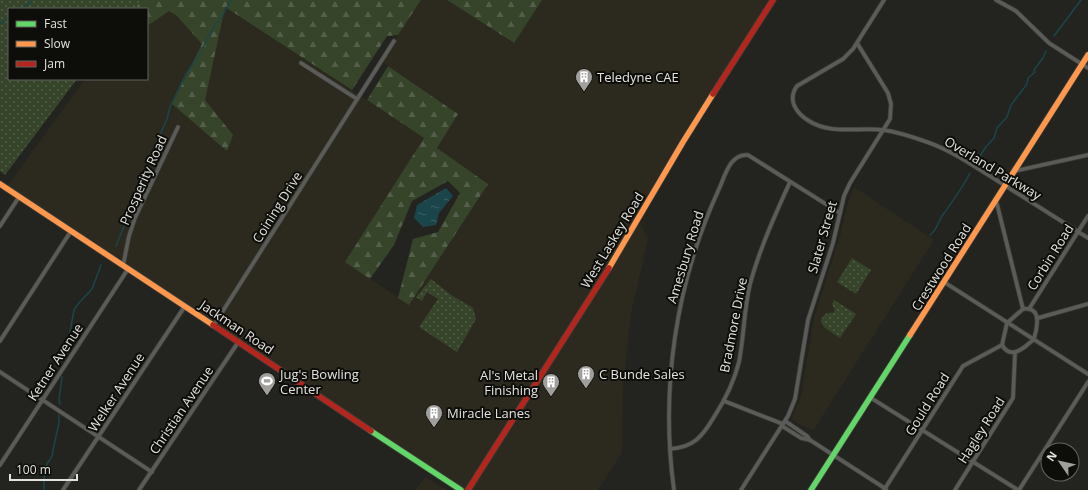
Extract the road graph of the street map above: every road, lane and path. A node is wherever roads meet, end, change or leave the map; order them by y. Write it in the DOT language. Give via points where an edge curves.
graph roads {
  1 [pos="773,0"];
  2 [pos="884,0"];
  3 [pos="996,0"];
  4 [pos="394,41"];
  5 [pos="857,43"];
  6 [pos="1088,55"];
  7 [pos="301,63"];
  8 [pos="1082,64"];
  9 [pos="1088,68"];
  10 [pos="357,99"];
  11 [pos="178,127"];
  12 [pos="883,130"];
  13 [pos="1088,155"];
  14 [pos="1014,171"];
  15 [pos="790,182"];
  16 [pos="0,184"];
  17 [pos="1005,185"];
  18 [pos="19,197"];
  19 [pos="996,200"];
  20 [pos="840,213"];
  21 [pos="1088,216"];
  22 [pos="0,226"];
  23 [pos="71,231"];
  24 [pos="1078,232"];
  25 [pos="1088,238"];
  26 [pos="126,268"];
  27 [pos="944,282"];
  28 [pos="1088,304"];
  29 [pos="185,306"];
  30 [pos="1023,309"];
  31 [pos="1029,309"];
  32 [pos="1038,318"];
  33 [pos="1007,323"];
  34 [pos="214,325"];
  35 [pos="1034,339"];
  36 [pos="0,341"];
  37 [pos="239,342"];
  38 [pos="1002,345"];
  39 [pos="1016,353"];
  40 [pos="0,372"];
  41 [pos="1088,374"];
  42 [pos="1088,382"];
  43 [pos="870,398"];
  44 [pos="43,400"];
  45 [pos="724,401"];
  46 [pos="783,424"];
  47 [pos="922,430"];
  48 [pos="99,436"];
  49 [pos="670,449"];
  50 [pos="833,455"];
  51 [pos="973,462"];
  52 [pos="0,465"];
  53 [pos="152,472"];
  54 [pos="63,490"];
  55 [pos="139,490"];
  56 [pos="461,490"];
  57 [pos="468,490"];
  58 [pos="674,490"];
  59 [pos="741,490"];
  60 [pos="811,490"];
  61 [pos="886,490"];
  62 [pos="954,490"];
  63 [pos="1019,490"];
  1 -- 57 [label="main road, West Laskey Road" via="683,142 613,262"];
  2 -- 5 [label="street"];
  3 -- 8 [label="street" via="1016,12 1041,37"];
  4 -- 10 [label="street, Coining Drive"];
  5 -- 12 [label="street, Slater Street" via="888,93 891,112"];
  5 -- 12 [label="street, Overland Parkway" via="843,59 797,86 793,93 794,107 809,121 826,128"];
  6 -- 8 [label="main road, Crestwood Road"];
  7 -- 10 [label="street"];
  8 -- 9 [label="street"];
  8 -- 14 [label="main road, Crestwood Road"];
  10 -- 34 [label="street, Coining Drive"];
  11 -- 26 [label="street, Prosperity Road" via="135,218 129,236"];
  12 -- 17 [label="street, Overland Parkway" via="941,147"];
  12 -- 20 [label="street, Slater Street" via="847,190"];
  13 -- 14 [label="street"];
  14 -- 17 [label="main road, Crestwood Road"];
  15 -- 20 [label="street, Amesbury Road"];
  15 -- 45 [label="street, Bradmore Drive" via="755,267 739,361"];
  15 -- 49 [label="street, Amesbury Road" via="748,155 741,155 734,159 712,204 693,256 678,316 670,380"];
  16 -- 18 [label="main road, Jackman Road"];
  17 -- 19 [label="main road, Crestwood Road"];
  17 -- 24 [label="street, Overland Parkway"];
  18 -- 22 [label="street"];
  18 -- 23 [label="main road, Jackman Road"];
  19 -- 27 [label="main road, Crestwood Road"];
  19 -- 30 [label="street"];
  20 -- 46 [label="street, Slater Street" via="808,320 796,395"];
  21 -- 24 [label="street, Corbin Road"];
  23 -- 26 [label="main road, Jackman Road"];
  23 -- 36 [label="street"];
  24 -- 25 [label="street, Overland Parkway"];
  24 -- 31 [label="street, Corbin Road"];
  26 -- 29 [label="main road, Jackman Road"];
  26 -- 44 [label="street, Ketner Avenue"];
  27 -- 33 [label="street"];
  27 -- 43 [label="main road, Crestwood Road"];
  28 -- 32 [label="street"];
  29 -- 34 [label="main road, Jackman Road"];
  29 -- 48 [label="street, Welker Avenue"];
  30 -- 31 [label="street"];
  30 -- 33 [label="street"];
  31 -- 32 [label="street" via="1036,313"];
  32 -- 35 [label="street"];
  33 -- 35 [label="street"];
  33 -- 38 [label="street"];
  34 -- 37 [label="main road, Jackman Road"];
  35 -- 39 [label="street"];
  35 -- 41 [label="street"];
  37 -- 53 [label="street, Christian Avenue"];
  37 -- 56 [label="main road, Jackman Road"];
  38 -- 39 [label="street"];
  38 -- 47 [label="street, Gould Road" via="962,366"];
  39 -- 51 [label="street, Hagley Road" via="1013,398"];
  40 -- 44 [label="street"];
  42 -- 63 [label="street"];
  43 -- 47 [label="street"];
  43 -- 50 [label="main road, Crestwood Road"];
  44 -- 48 [label="street"];
  44 -- 52 [label="street, Ketner Avenue"];
  45 -- 46 [label="street"];
  45 -- 49 [label="street, Bradmore Drive" via="700,436 682,448"];
  46 -- 50 [label="street" via="807,436"];
  46 -- 59 [label="street, Slater Street"];
  47 -- 51 [label="street"];
  47 -- 61 [label="street, Gould Road"];
  48 -- 53 [label="street"];
  48 -- 54 [label="street, Welker Avenue"];
  49 -- 58 [label="street, Amesbury Road"];
  50 -- 60 [label="main road, Crestwood Road"];
  50 -- 61 [label="street"];
  51 -- 62 [label="street, Hagley Road"];
  51 -- 63 [label="street"];
  53 -- 55 [label="street, Christian Avenue"];
}
